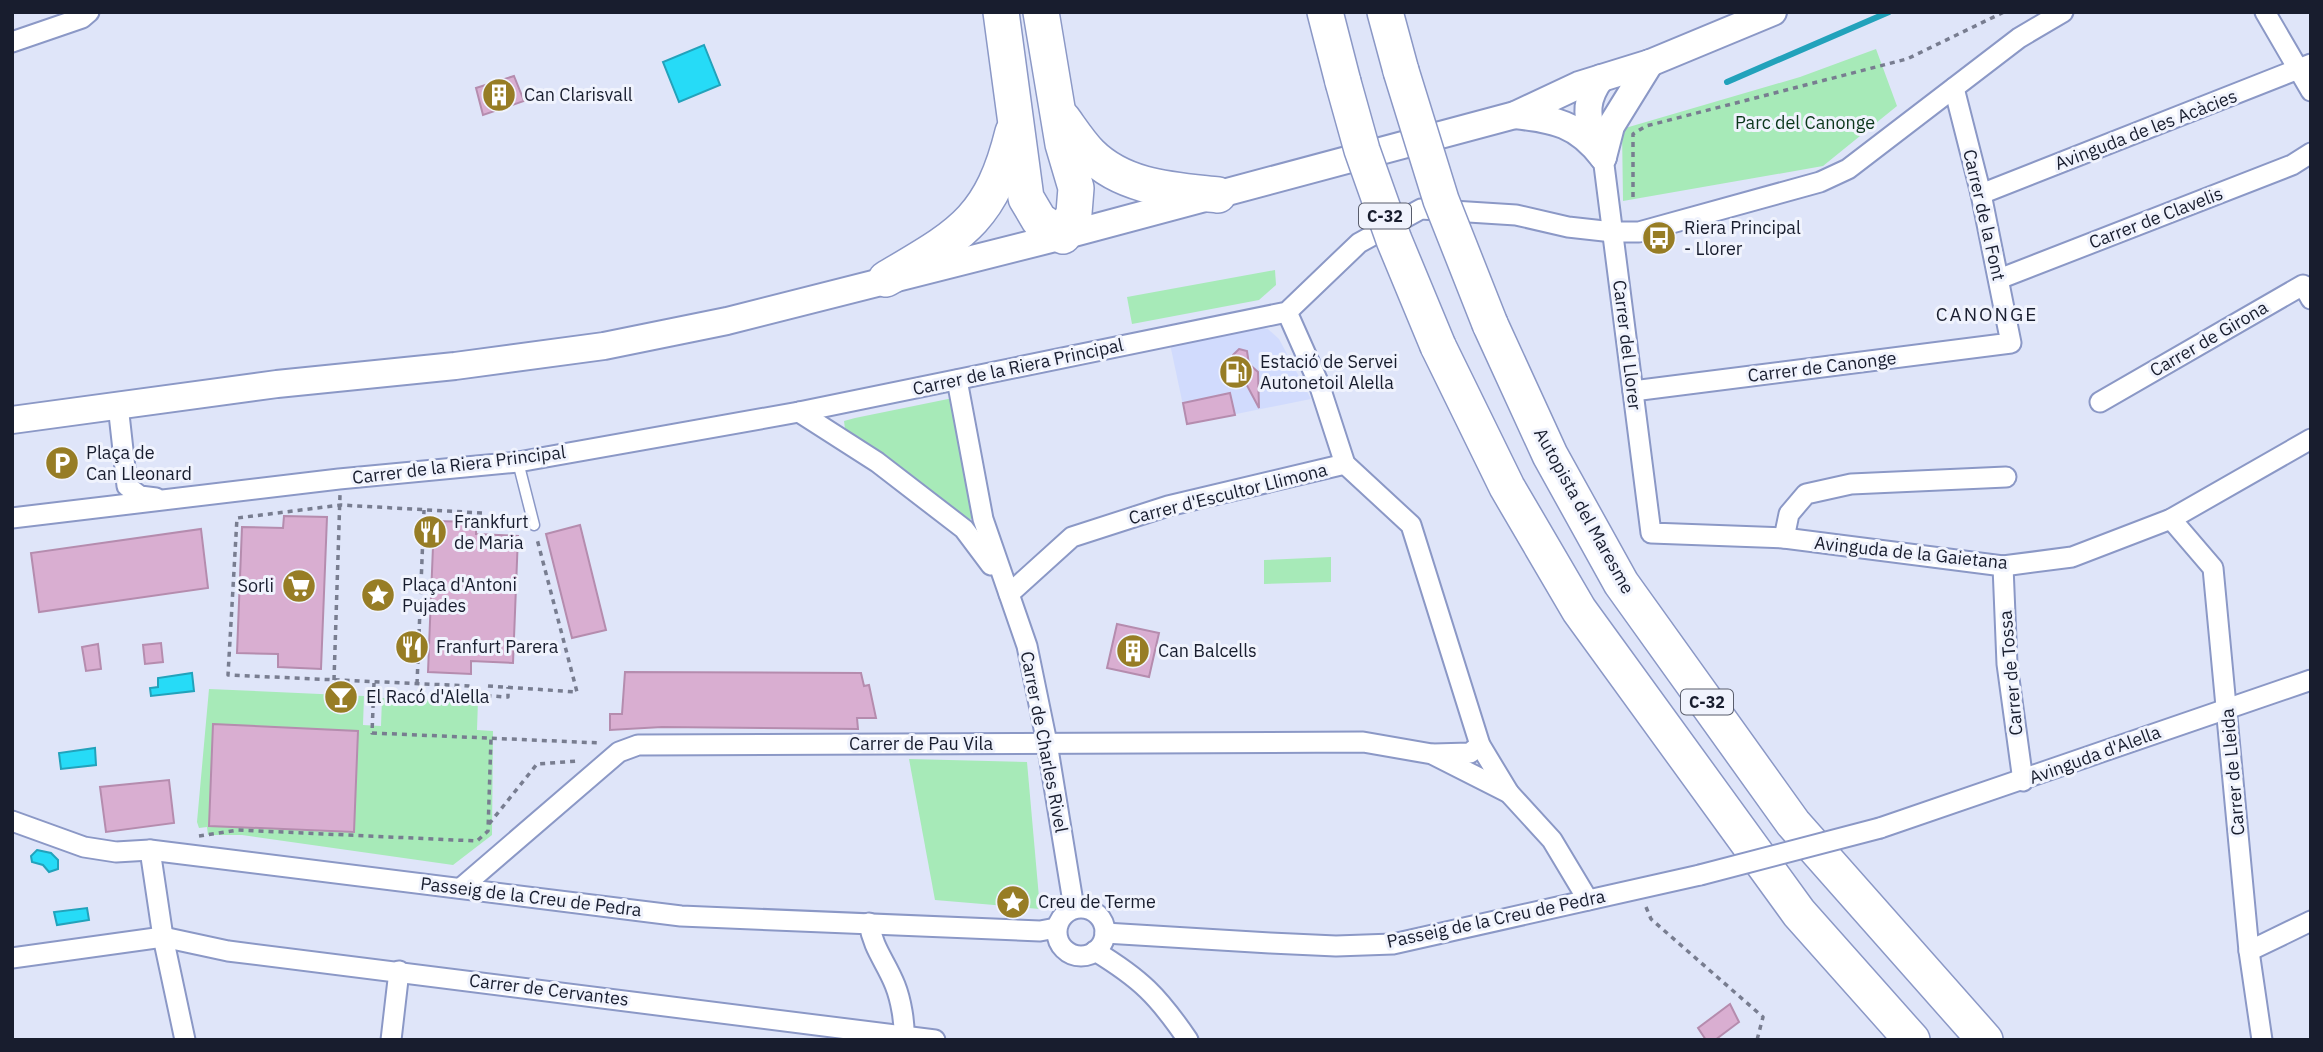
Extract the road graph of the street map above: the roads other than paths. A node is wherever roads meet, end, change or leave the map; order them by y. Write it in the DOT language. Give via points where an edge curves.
graph roads {
  1 [pos="89,12"];
  2 [pos="1001,12"];
  3 [pos="1041,12"];
  4 [pos="1325,12"];
  5 [pos="1385,12"];
  6 [pos="1773,12"];
  7 [pos="2063,12"];
  8 [pos="2265,12"];
  9 [pos="12,42"];
  10 [pos="1650,63"];
  11 [pos="2304,67"];
  12 [pos="1591,85"];
  13 [pos="1954,88"];
  14 [pos="2311,91"];
  15 [pos="1058,113"];
  16 [pos="1515,115"];
  17 [pos="1016,118"];
  18 [pos="1602,142"];
  19 [pos="2311,153"];
  20 [pos="1981,194"];
  21 [pos="1218,195"];
  22 [pos="1614,232"];
  23 [pos="1063,236"];
  24 [pos="886,279"];
  25 [pos="1999,279"];
  26 [pos="2311,299"];
  27 [pos="1287,313"];
  28 [pos="2011,343"];
  29 [pos="957,380"];
  30 [pos="1633,391"];
  31 [pos="2100,402"];
  32 [pos="118,405"];
  33 [pos="799,412"];
  34 [pos="12,420"];
  35 [pos="2311,439"];
  36 [pos="518,462"];
  37 [pos="1345,464"];
  38 [pos="2006,477"];
  39 [pos="127,486"];
  40 [pos="164,500"];
  41 [pos="96,507"];
  42 [pos="12,518"];
  43 [pos="983,519"];
  44 [pos="2171,519"];
  45 [pos="534,525"];
  46 [pos="964,529"];
  47 [pos="1651,533"];
  48 [pos="1784,538"];
  49 [pos="2003,566"];
  50 [pos="1005,586"];
  51 [pos="2311,680"];
  52 [pos="2227,708"];
  53 [pos="1047,743"];
  54 [pos="1480,745"];
  55 [pos="1432,754"];
  56 [pos="2023,781"];
  57 [pos="1509,793"];
  58 [pos="12,821"];
  59 [pos="1880,828"];
  60 [pos="150,850"];
  61 [pos="461,888"];
  62 [pos="1588,900"];
  63 [pos="1074,908"];
  64 [pos="2311,921"];
  65 [pos="869,923"];
  66 [pos="1056,928"];
  67 [pos="1105,933"];
  68 [pos="163,937"];
  69 [pos="1095,951"];
  70 [pos="2249,951"];
  71 [pos="12,958"];
  72 [pos="399,971"];
  73 [pos="905,1038"];
  74 [pos="186,1040"];
  75 [pos="391,1040"];
  76 [pos="935,1040"];
  77 [pos="1188,1040"];
  78 [pos="1912,1040"];
  79 [pos="1986,1040"];
  80 [pos="2262,1040"];
  1 -- 9 [label="street"];
  2 -- 17 [label="highway"];
  3 -- 15 [label="highway"];
  4 -- 78 [label="highway, C-32, bridge" via="1362,150 1394,240 1438,346 1507,487 1579,610 1799,913"];
  5 -- 79 [label="highway, Autopista del Maresme / C-32, bridge" via="1441,200 1490,324 1550,455 1621,583 1793,822"];
  6 -- 10 [label="main road"];
  7 -- 13 [label="street" via="2019,38"];
  8 -- 11 [label="street"];
  10 -- 12 [label="main road"];
  10 -- 18 [label="main road"];
  11 -- 14 [label="street"];
  11 -- 20 [label="street, Avinguda de les Acàcies"];
  12 -- 16 [label="main road"];
  12 -- 18 [label="main road" via="1608,104"];
  13 -- 20 [label="street, Carrer de la Font"];
  13 -- 22 [label="street" via="1848,169 1820,182 1639,232"];
  15 -- 21 [label="highway" via="1090,154 1135,183"];
  15 -- 23 [label="highway" via="1076,188 1074,213"];
  16 -- 18 [label="main road" via="1571,127"];
  16 -- 21 [label="main road"];
  17 -- 23 [label="highway" via="1026,198 1039,220"];
  17 -- 24 [label="highway" via="989,198 970,224 949,242"];
  18 -- 22 [label="street, Carrer del Llorer"];
  19 -- 25 [label="street, Carrer de Clavelis" via="2292,165"];
  20 -- 25 [label="street, Carrer de la Font"];
  21 -- 23 [label="main road"];
  22 -- 27 [label="street" via="1516,215 1421,209 1359,243"];
  22 -- 30 [label="street, Carrer del Llorer"];
  23 -- 24 [label="main road"];
  24 -- 32 [label="main road" via="727,321 604,346"];
  25 -- 28 [label="street, Carrer de la Font"];
  26 -- 31 [label="street, Carrer de Girona" via="2303,285"];
  27 -- 29 [label="street, Carrer de la Riera Principal"];
  27 -- 37 [label="street" via="1319,384"];
  28 -- 30 [label="street, Carrer de Canonge"];
  29 -- 33 [label="street, Carrer de la Riera Principal"];
  29 -- 43 [label="street, Carrer de Charles Rivel"];
  30 -- 47 [label="street, Carrer del Llorer"];
  32 -- 34 [label="main road"];
  32 -- 39 [label="street"];
  33 -- 36 [label="street, Carrer de la Riera Principal"];
  33 -- 46 [label="street, Carrer de Charles Rivel" via="877,462"];
  35 -- 44 [label="street, Avinguda de la Gaietana"];
  36 -- 40 [label="street, Carrer de la Riera Principal"];
  36 -- 45 [label="lane"];
  37 -- 50 [label="street, Carrer d'Escultor Llimona" via="1168,506 1072,537"];
  37 -- 54 [label="street" via="1411,525"];
  38 -- 48 [label="street" via="1851,484 1805,495 1789,514"];
  39 -- 40 [label="street" via="140,496"];
  39 -- 41 [label="street"];
  40 -- 41 [label="street, Carrer de la Riera Principal"];
  41 -- 42 [label="street, Carrer de la Riera Principal"];
  43 -- 46 [label="street"];
  43 -- 50 [label="street, Carrer de Charles Rivel"];
  44 -- 49 [label="street, Avinguda de la Gaietana" via="2072,557"];
  44 -- 52 [label="street, Carrer de Lleida" via="2213,568"];
  46 -- 50 [label="street, Carrer de Charles Rivel"];
  47 -- 48 [label="street, Avinguda de la Gaietana"];
  48 -- 49 [label="street, Avinguda de la Gaietana"];
  49 -- 56 [label="street, Carrer de Tossa" via="2007,664"];
  50 -- 53 [label="street, Carrer de Charles Rivel" via="1027,646"];
  51 -- 52 [label="street, Avinguda d'Alella"];
  52 -- 56 [label="street, Avinguda d'Alella"];
  52 -- 70 [label="street, Carrer de Lleida"];
  53 -- 55 [label="street, Carrer de Pau Vila" via="1363,742"];
  53 -- 61 [label="street, Carrer de Pau Vila" via="638,745 619,752"];
  53 -- 63 [label="street, Carrer de Charles Rivel"];
  54 -- 55 [label="street, Carrer de Pau Vila" via="1470,753"];
  54 -- 57 [label="street"];
  55 -- 57 [label="street, Carrer de Pau Vila"];
  56 -- 59 [label="street, Avinguda d'Alella"];
  57 -- 62 [label="street" via="1552,840"];
  58 -- 60 [label="street, Passeig de la Creu de Pedra" via="84,847 116,852"];
  59 -- 62 [label="street, Passeig de la Creu de Pedra, bridge"];
  60 -- 61 [label="street, Passeig de la Creu de Pedra"];
  60 -- 68 [label="street"];
  61 -- 65 [label="street, Passeig de la Creu de Pedra" via="681,916"];
  62 -- 67 [label="street, Passeig de la Creu de Pedra" via="1393,944 1336,946"];
  63 -- 66 [label="street" via="1060,918"];
  63 -- 67 [label="street" via="1097,913"];
  64 -- 70 [label="street"];
  65 -- 66 [label="street, Passeig de la Creu de Pedra"];
  65 -- 73 [label="street" via="872,940 895,985"];
  66 -- 69 [label="street" via="1067,953 1079,956"];
  67 -- 69 [label="street"];
  68 -- 71 [label="street"];
  68 -- 72 [label="street, Carrer de Cervantes" via="228,951"];
  68 -- 74 [label="street"];
  69 -- 77 [label="street" via="1132,974 1160,1000"];
  70 -- 80 [label="street, Carrer de Lleida"];
  72 -- 73 [label="street, Carrer de Cervantes"];
  72 -- 75 [label="street"];
  73 -- 76 [label="street, Carrer de Cervantes"];
}
